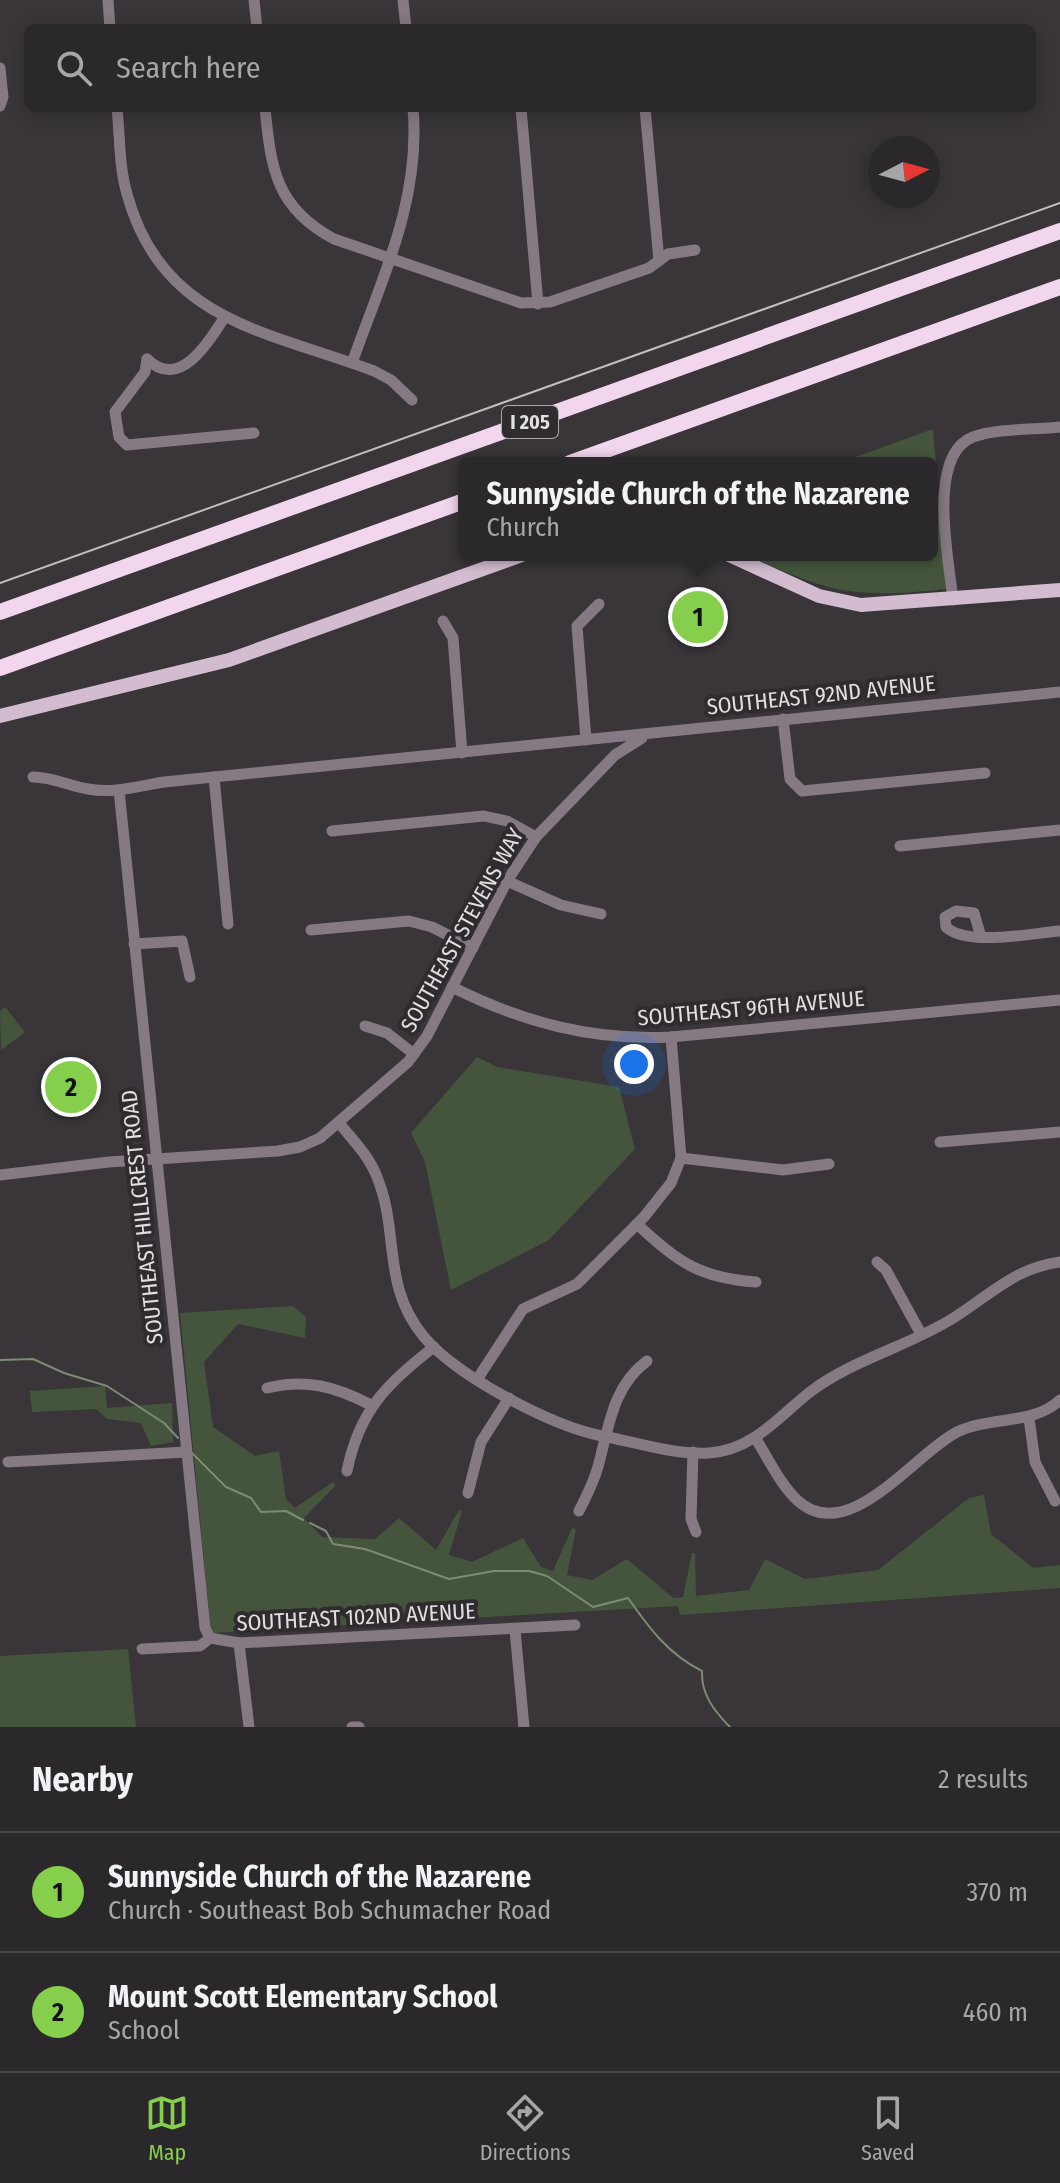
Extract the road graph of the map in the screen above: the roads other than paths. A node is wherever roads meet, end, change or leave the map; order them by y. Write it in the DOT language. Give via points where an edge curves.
graph roads {
  1 [pos="108,0"];
  2 [pos="254,0"];
  3 [pos="403,0"];
  4 [pos="110,24"];
  5 [pos="257,24"];
  6 [pos="406,24"];
  7 [pos="0,68"];
  8 [pos="0,106"];
  9 [pos="117,112"];
  10 [pos="266,112"];
  11 [pos="413,112"];
  12 [pos="521,112"];
  13 [pos="645,112"];
  14 [pos="1060,231"];
  15 [pos="695,250"];
  16 [pos="389,258"];
  17 [pos="659,261"];
  18 [pos="1060,287"];
  19 [pos="538,304"];
  20 [pos="224,318"];
  21 [pos="352,363"];
  22 [pos="412,400"];
  23 [pos="1060,427"];
  24 [pos="254,433"];
  25 [pos="587,457"];
  26 [pos="458,503"];
  27 [pos="505,561"];
  28 [pos="743,561"];
  29 [pos="1060,590"];
  30 [pos="953,600"];
  31 [pos="599,604"];
  32 [pos="0,612"];
  33 [pos="443,621"];
  34 [pos="0,668"];
  35 [pos="1060,692"];
  36 [pos="0,716"];
  37 [pos="783,719"];
  38 [pos="658,733"];
  39 [pos="586,740"];
  40 [pos="462,753"];
  41 [pos="615,755"];
  42 [pos="985,773"];
  43 [pos="33,777"];
  44 [pos="214,777"];
  45 [pos="119,790"];
  46 [pos="1060,830"];
  47 [pos="332,831"];
  48 [pos="536,837"];
  49 [pos="900,846"];
  50 [pos="507,881"];
  51 [pos="601,914"];
  52 [pos="228,924"];
  53 [pos="311,930"];
  54 [pos="1060,931"];
  55 [pos="981,937"];
  56 [pos="134,944"];
  57 [pos="473,948"];
  58 [pos="190,977"];
  59 [pos="452,987"];
  60 [pos="1060,1000"];
  61 [pos="365,1026"];
  62 [pos="671,1037"];
  63 [pos="414,1054"];
  64 [pos="339,1123"];
  65 [pos="1060,1132"];
  66 [pos="940,1142"];
  67 [pos="156,1158"];
  68 [pos="681,1158"];
  69 [pos="829,1164"];
  70 [pos="0,1175"];
  71 [pos="637,1224"];
  72 [pos="877,1262"];
  73 [pos="1060,1262"];
  74 [pos="756,1282"];
  75 [pos="921,1334"];
  76 [pos="434,1347"];
  77 [pos="647,1361"];
  78 [pos="478,1378"];
  79 [pos="267,1388"];
  80 [pos="509,1398"];
  81 [pos="1060,1400"];
  82 [pos="371,1405"];
  83 [pos="1029,1418"];
  84 [pos="604,1436"];
  85 [pos="756,1439"];
  86 [pos="186,1452"];
  87 [pos="693,1452"];
  88 [pos="8,1462"];
  89 [pos="347,1471"];
  90 [pos="468,1493"];
  91 [pos="1055,1501"];
  92 [pos="579,1511"];
  93 [pos="696,1532"];
  94 [pos="575,1625"];
  95 [pos="515,1630"];
  96 [pos="210,1638"];
  97 [pos="239,1643"];
  98 [pos="142,1649"];
  99 [pos="249,1727"];
  100 [pos="352,1727"];
  101 [pos="359,1727"];
  102 [pos="524,1727"];
  1 -- 4 [label="street"];
  2 -- 5 [label="street"];
  3 -- 6 [label="street"];
  7 -- 8 [label="street"];
  9 -- 20 [label="street" via="123,179 143,235 178,284"];
  10 -- 16 [label="street" via="274,172 296,212 334,239"];
  11 -- 16 [label="street" via="413,181"];
  12 -- 19 [label="street"];
  13 -- 17 [label="street"];
  14 -- 32 [label="highway, I 205"];
  15 -- 17 [label="street" via="668,254"];
  16 -- 19 [label="street" via="521,303"];
  16 -- 21 [label="street"];
  17 -- 19 [label="street"];
  18 -- 25 [label="highway, I 205"];
  20 -- 21 [label="street"];
  20 -- 24 [label="street" via="189,364 156,368 147,359 145,372 115,412 117,431 127,445"];
  21 -- 22 [label="street" via="391,380"];
  23 -- 30 [label="street" via="976,436 951,457 945,511"];
  26 -- 34 [label="highway"];
  27 -- 36 [label="main road" via="229,660"];
  28 -- 30 [label="main road" via="835,601 883,606"];
  29 -- 30 [label="main road"];
  31 -- 39 [label="street" via="577,626"];
  33 -- 40 [label="street" via="453,638"];
  35 -- 37 [label="street, SOUTHEAST 92ND AVENUE"];
  37 -- 38 [label="street, SOUTHEAST 92ND AVENUE"];
  37 -- 42 [label="street" via="790,779 802,791"];
  38 -- 39 [label="street, SOUTHEAST 92ND AVENUE"];
  38 -- 41 [label="street, SOUTHEAST STEVENS WAY"];
  39 -- 40 [label="street, SOUTHEAST 92ND AVENUE"];
  39 -- 41 [label="street" via="603,743"];
  40 -- 44 [label="street, SOUTHEAST 92ND AVENUE"];
  41 -- 48 [label="street, SOUTHEAST STEVENS WAY"];
  43 -- 45 [label="street, SOUTHEAST 92ND AVENUE"];
  44 -- 45 [label="street, SOUTHEAST 92ND AVENUE"];
  44 -- 52 [label="street"];
  45 -- 56 [label="street, SOUTHEAST HILLCREST ROAD"];
  46 -- 49 [label="street"];
  47 -- 48 [label="street" via="484,816"];
  48 -- 50 [label="street, SOUTHEAST STEVENS WAY"];
  50 -- 51 [label="street" via="561,905"];
  50 -- 57 [label="street, SOUTHEAST STEVENS WAY"];
  53 -- 57 [label="street" via="409,921"];
  54 -- 55 [label="street"];
  56 -- 58 [label="street" via="182,941"];
  56 -- 67 [label="street, SOUTHEAST HILLCREST ROAD"];
  57 -- 59 [label="street, SOUTHEAST STEVENS WAY"];
  59 -- 62 [label="street, SOUTHEAST 96TH AVENUE" via="510,1014 568,1030 626,1038"];
  59 -- 63 [label="street, SOUTHEAST STEVENS WAY"];
  60 -- 62 [label="street, SOUTHEAST 96TH AVENUE"];
  61 -- 63 [label="street" via="387,1033"];
  62 -- 68 [label="street"];
  63 -- 64 [label="street, SOUTHEAST STEVENS WAY"];
  64 -- 67 [label="street, SOUTHEAST STEVENS WAY" via="312,1142 288,1149"];
  64 -- 76 [label="street" via="378,1179 398,1289 412,1320"];
  65 -- 66 [label="street"];
  67 -- 70 [label="street, SOUTHEAST STEVENS WAY"];
  67 -- 86 [label="street, SOUTHEAST HILLCREST ROAD"];
  68 -- 69 [label="street" via="783,1170"];
  68 -- 71 [label="street" via="668,1188"];
  71 -- 74 [label="street" via="698,1272"];
  71 -- 78 [label="street" via="577,1284 523,1309"];
  72 -- 75 [label="street"];
  73 -- 75 [label="street" via="1014,1274 951,1320"];
  75 -- 85 [label="street" via="812,1391"];
  76 -- 78 [label="street"];
  76 -- 82 [label="street"];
  77 -- 84 [label="street" via="618,1397"];
  78 -- 80 [label="street"];
  79 -- 82 [label="street" via="312,1383"];
  80 -- 84 [label="street" via="557,1423"];
  80 -- 90 [label="street" via="481,1442"];
  81 -- 83 [label="street"];
  82 -- 89 [label="street" via="356,1434"];
  83 -- 85 [label="street" via="989,1421 954,1434 870,1501 836,1513 814,1510 796,1499"];
  83 -- 91 [label="street" via="1035,1462"];
  84 -- 87 [label="street"];
  84 -- 92 [label="street" via="596,1475"];
  85 -- 87 [label="street" via="726,1450"];
  86 -- 88 [label="street"];
  86 -- 96 [label="street, SOUTHEAST HILLCREST ROAD"];
  87 -- 93 [label="street" via="691,1519"];
  94 -- 95 [label="street, SOUTHEAST 102ND AVENUE"];
  95 -- 97 [label="street, SOUTHEAST 102ND AVENUE"];
  95 -- 102 [label="street"];
  96 -- 97 [label="street, SOUTHEAST 102ND AVENUE"];
  96 -- 98 [label="street, SOUTHEAST 102ND AVENUE" via="200,1646"];
  97 -- 99 [label="street"];
  100 -- 101 [label="street"];
}
